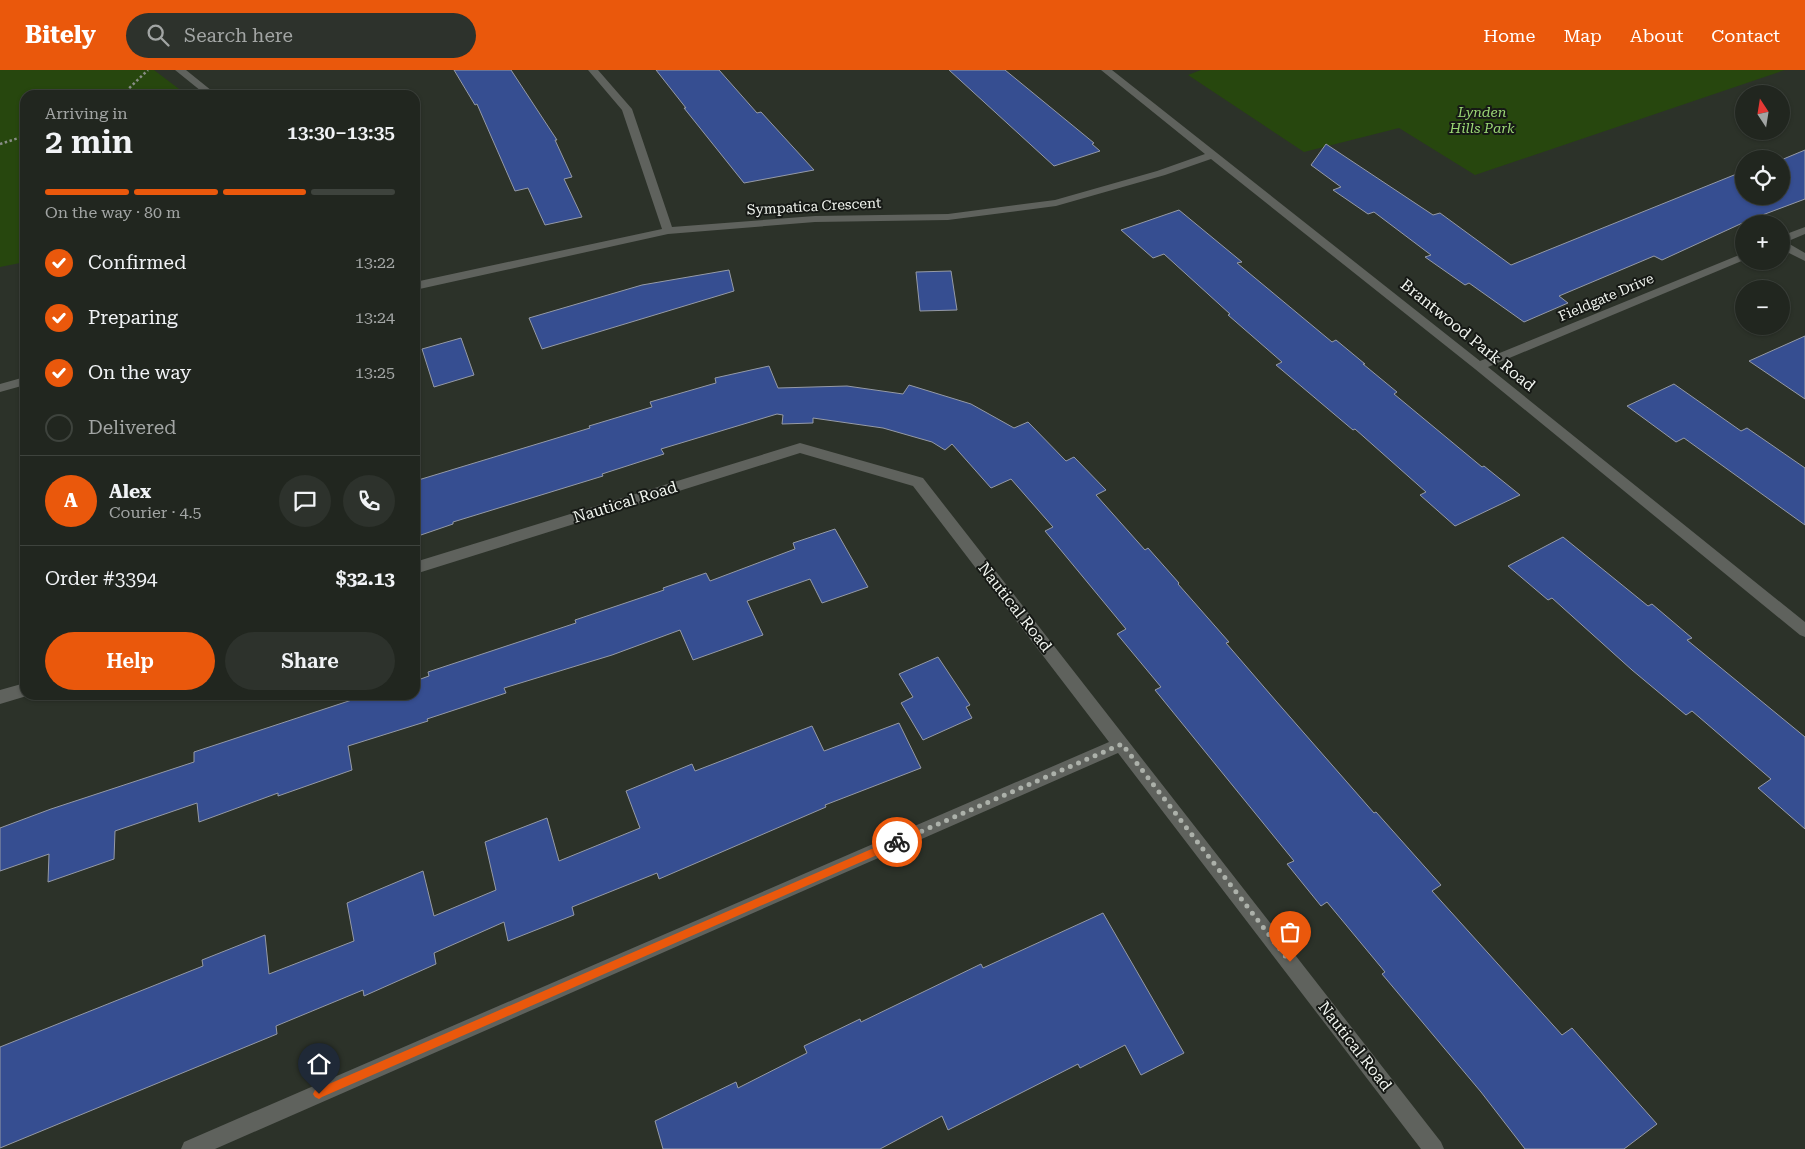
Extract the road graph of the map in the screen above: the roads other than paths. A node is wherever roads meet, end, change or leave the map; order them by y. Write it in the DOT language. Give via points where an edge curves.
graph roads {
  1 [pos="180,70"];
  2 [pos="593,70"];
  3 [pos="1106,70"];
  4 [pos="206,90"];
  5 [pos="1212,155"];
  6 [pos="1805,230"];
  7 [pos="668,231"];
  8 [pos="1790,236"];
  9 [pos="1790,249"];
  10 [pos="1805,258"];
  11 [pos="1735,260"];
  12 [pos="420,285"];
  13 [pos="1479,366"];
  14 [pos="20,382"];
  15 [pos="0,388"];
  16 [pos="420,566"];
  17 [pos="1805,631"];
  18 [pos="20,691"];
  19 [pos="0,697"];
  20 [pos="1122,744"];
  21 [pos="191,1149"];
  22 [pos="1434,1149"];
  1 -- 4 [label="street"];
  2 -- 7 [label="street" via="627,109"];
  3 -- 5 [label="street, Brantwood Park Road"];
  5 -- 7 [label="street, Sympatica Crescent" via="1056,203 948,216 816,219"];
  5 -- 13 [label="street, Brantwood Park Road"];
  6 -- 8 [label="street"];
  7 -- 12 [label="street, Sympatica Crescent"];
  9 -- 10 [label="street"];
  11 -- 13 [label="street, Fieldgate Drive"];
  13 -- 17 [label="street, Brantwood Park Road"];
  14 -- 15 [label="street"];
  16 -- 20 [label="street, Nautical Road" via="800,448 918,482"];
  18 -- 19 [label="street"];
  20 -- 21 [label="street"];
  20 -- 22 [label="street, Nautical Road"];
}
